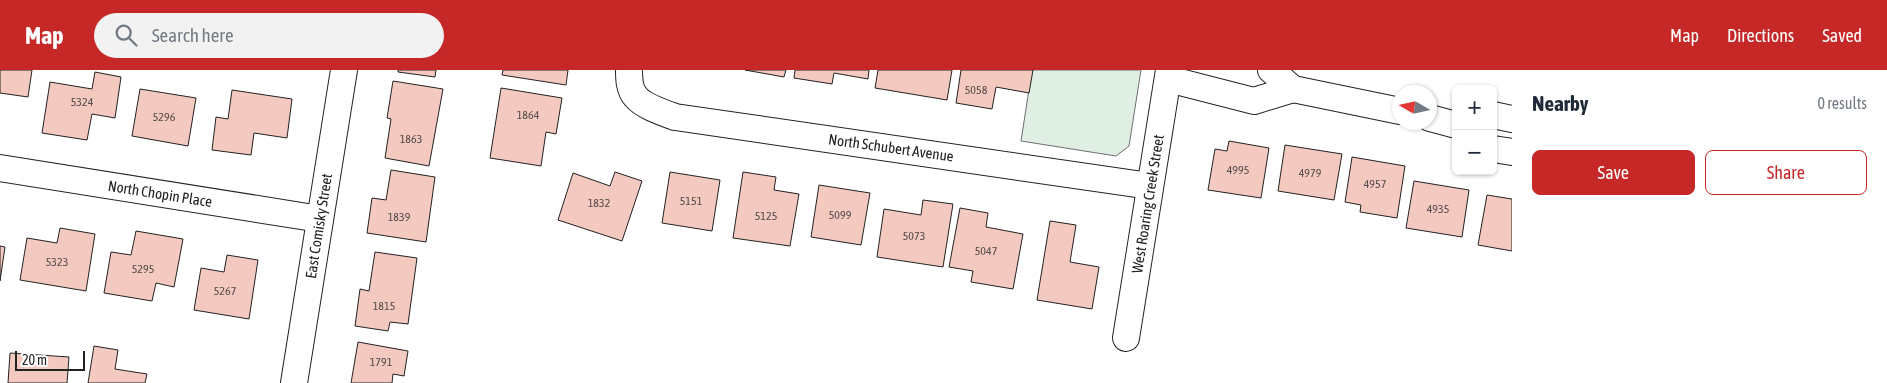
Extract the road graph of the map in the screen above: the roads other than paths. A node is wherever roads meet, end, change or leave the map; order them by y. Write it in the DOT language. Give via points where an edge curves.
graph roads {
  1 [pos="344,70"];
  2 [pos="629,70"];
  3 [pos="1271,70"];
  4 [pos="1169,74"];
  5 [pos="1294,89"];
  6 [pos="1392,109"];
  7 [pos="1497,116"];
  8 [pos="1512,119"];
  9 [pos="1437,120"];
  10 [pos="1452,124"];
  11 [pos="1497,150"];
  12 [pos="1512,152"];
  13 [pos="0,168"];
  14 [pos="1150,186"];
  15 [pos="320,219"];
  16 [pos="1126,338"];
  17 [pos="294,383"];
  1 -- 15 [label="street, East Comisky Street"];
  2 -- 14 [label="street, North Schubert Avenue" via="635,97 675,117"];
  3 -- 5 [label="street"];
  4 -- 5 [label="street" via="1254,101"];
  4 -- 14 [label="street, West Roaring Creek Street"];
  5 -- 6 [label="street"];
  7 -- 8 [label="street"];
  9 -- 10 [label="street"];
  11 -- 12 [label="street"];
  13 -- 15 [label="street, North Chopin Place"];
  14 -- 16 [label="street, West Roaring Creek Street"];
  15 -- 17 [label="street, East Comisky Street"];
}
